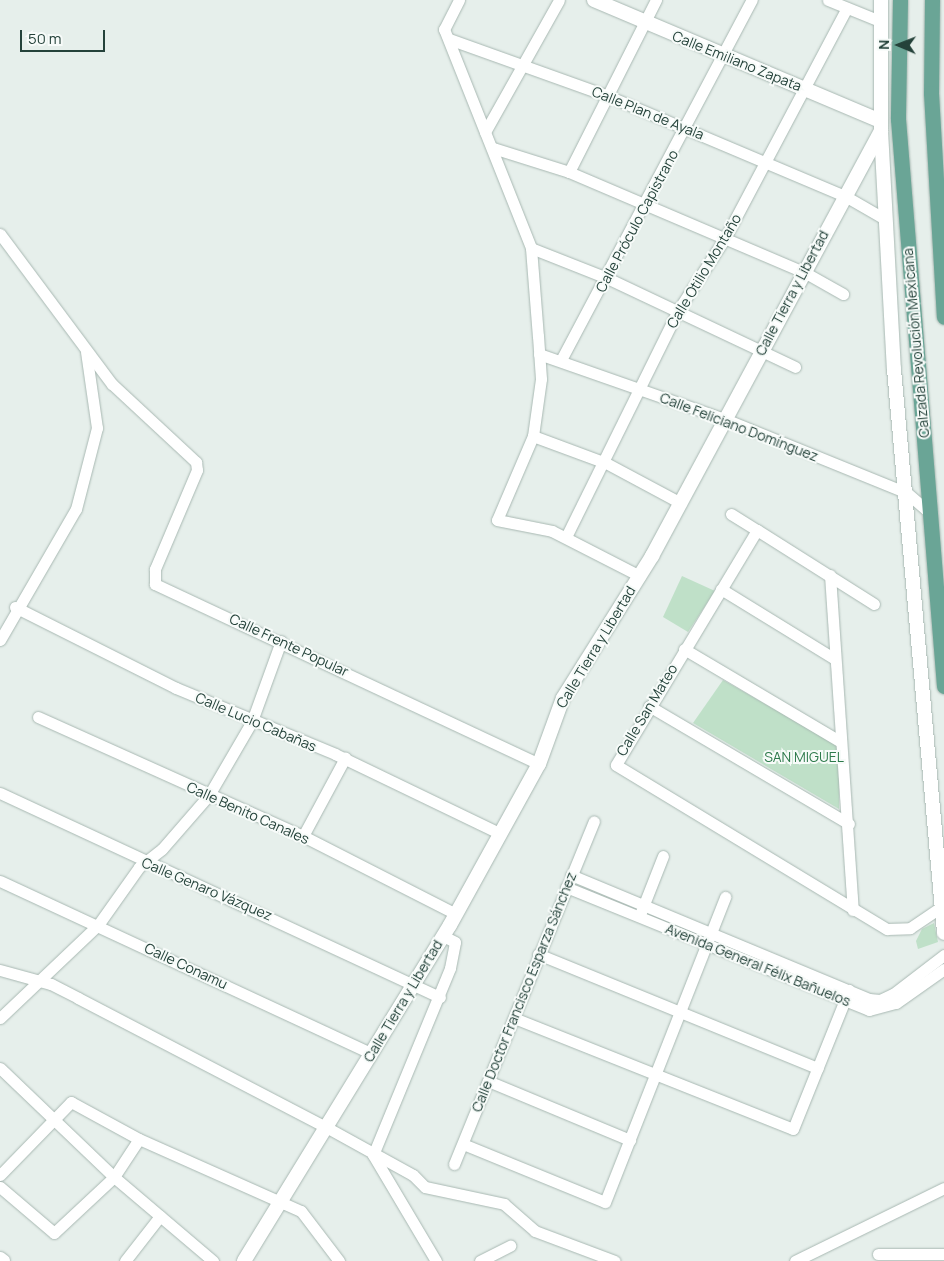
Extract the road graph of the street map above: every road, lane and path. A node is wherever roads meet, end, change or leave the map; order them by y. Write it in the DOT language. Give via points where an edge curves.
graph roads {
  1 [pos="459,0"];
  2 [pos="559,0"];
  3 [pos="594,0"];
  4 [pos="656,0"];
  5 [pos="752,0"];
  6 [pos="828,0"];
  7 [pos="881,0"];
  8 [pos="896,0"];
  9 [pos="900,0"];
  10 [pos="932,0"];
  11 [pos="847,8"];
  12 [pos="880,21"];
  13 [pos="644,24"];
  14 [pos="899,25"];
  15 [pos="448,39"];
  16 [pos="725,56"];
  17 [pos="520,64"];
  18 [pos="803,88"];
  19 [pos="931,93"];
  20 [pos="608,96"];
  21 [pos="944,119"];
  22 [pos="881,126"];
  23 [pos="686,128"];
  24 [pos="486,132"];
  25 [pos="493,148"];
  26 [pos="766,162"];
  27 [pos="569,172"];
  28 [pos="845,196"];
  29 [pos="646,204"];
  30 [pos="885,219"];
  31 [pos="0,234"];
  32 [pos="725,238"];
  33 [pos="530,248"];
  34 [pos="804,272"];
  35 [pos="607,278"];
  36 [pos="843,294"];
  37 [pos="678,312"];
  38 [pos="944,318"];
  39 [pos="85,348"];
  40 [pos="763,349"];
  41 [pos="539,354"];
  42 [pos="561,360"];
  43 [pos="795,367"];
  44 [pos="641,390"];
  45 [pos="725,419"];
  46 [pos="534,436"];
  47 [pos="606,463"];
  48 [pos="907,493"];
  49 [pos="681,503"];
  50 [pos="731,514"];
  51 [pos="930,514"];
  52 [pos="757,530"];
  53 [pos="566,537"];
  54 [pos="830,574"];
  55 [pos="640,576"];
  56 [pos="721,589"];
  57 [pos="874,604"];
  58 [pos="15,607"];
  59 [pos="0,640"];
  60 [pos="281,641"];
  61 [pos="684,649"];
  62 [pos="833,658"];
  63 [pos="944,686"];
  64 [pos="649,706"];
  65 [pos="38,717"];
  66 [pos="252,721"];
  67 [pos="841,742"];
  68 [pos="345,758"];
  69 [pos="540,764"];
  70 [pos="0,793"];
  71 [pos="209,795"];
  72 [pos="594,821"];
  73 [pos="849,824"];
  74 [pos="499,833"];
  75 [pos="303,836"];
  76 [pos="664,856"];
  77 [pos="144,863"];
  78 [pos="571,875"];
  79 [pos="0,881"];
  80 [pos="566,887"];
  81 [pos="725,897"];
  82 [pos="940,908"];
  83 [pos="853,910"];
  84 [pos="641,911"];
  85 [pos="456,914"];
  86 [pos="98,925"];
  87 [pos="944,933"];
  88 [pos="443,936"];
  89 [pos="709,938"];
  90 [pos="538,954"];
  91 [pos="944,955"];
  92 [pos="944,969"];
  93 [pos="0,970"];
  94 [pos="37,980"];
  95 [pos="414,983"];
  96 [pos="849,990"];
  97 [pos="440,997"];
  98 [pos="844,1002"];
  99 [pos="881,1005"];
  100 [pos="680,1012"];
  101 [pos="0,1018"];
  102 [pos="514,1018"];
  103 [pos="371,1053"];
  104 [pos="0,1068"];
  105 [pos="818,1068"];
  106 [pos="655,1076"];
  107 [pos="488,1081"];
  108 [pos="56,1121"];
  109 [pos="326,1127"];
  110 [pos="139,1139"];
  111 [pos="630,1140"];
  112 [pos="462,1144"];
  113 [pos="373,1156"];
  114 [pos="454,1164"];
  115 [pos="0,1175"];
  116 [pos="114,1176"];
  117 [pos="0,1187"];
  118 [pos="944,1188"];
  119 [pos="281,1200"];
  120 [pos="160,1216"];
  121 [pos="510,1246"];
  122 [pos="878,1254"];
  123 [pos="944,1254"];
  124 [pos="125,1261"];
  125 [pos="213,1261"];
  126 [pos="244,1261"];
  127 [pos="339,1261"];
  128 [pos="436,1261"];
  129 [pos="480,1261"];
  130 [pos="615,1261"];
  131 [pos="795,1261"];
  1 -- 15 [label="street" via="444,29"];
  2 -- 17 [label="street"];
  3 -- 13 [label="street, Calle Emiliano Zapata"];
  4 -- 13 [label="street"];
  5 -- 16 [label="street, Calle Próculo Capistrano"];
  6 -- 11 [label="street"];
  7 -- 12 [label="street"];
  8 -- 14 [label="main road"];
  9 -- 14 [label="main road, Calzada Revolución Mexicana"];
  10 -- 19 [label="main road"];
  11 -- 12 [label="street"];
  11 -- 18 [label="street, Calle Otilio Montaño"];
  12 -- 22 [label="street"];
  13 -- 16 [label="street, Calle Emiliano Zapata"];
  13 -- 20 [label="street"];
  14 -- 51 [label="main road, Calzada Revolución Mexicana" via="898,119"];
  15 -- 17 [label="street, Calle Plan de Ayala"];
  15 -- 24 [label="street"];
  16 -- 18 [label="street, Calle Emiliano Zapata"];
  16 -- 23 [label="street, Calle Próculo Capistrano"];
  17 -- 20 [label="street, Calle Plan de Ayala"];
  17 -- 24 [label="street"];
  18 -- 22 [label="street, Calle Emiliano Zapata"];
  18 -- 26 [label="street, Calle Otilio Montaño"];
  19 -- 21 [label="main road"];
  19 -- 38 [label="main road"];
  20 -- 23 [label="street, Calle Plan de Ayala"];
  20 -- 27 [label="street"];
  22 -- 28 [label="street, Calle Tierra y Libertad"];
  22 -- 30 [label="street"];
  23 -- 26 [label="street, Calle Plan de Ayala"];
  23 -- 29 [label="street, Calle Próculo Capistrano"];
  24 -- 25 [label="street"];
  25 -- 27 [label="street"];
  25 -- 33 [label="street"];
  26 -- 28 [label="street, Calle Plan de Ayala"];
  26 -- 32 [label="street, Calle Otilio Montaño"];
  27 -- 29 [label="street"];
  28 -- 30 [label="street, Calle Plan de Ayala"];
  28 -- 34 [label="street, Calle Tierra y Libertad"];
  29 -- 32 [label="street"];
  29 -- 35 [label="street, Calle Próculo Capistrano"];
  30 -- 48 [label="street"];
  31 -- 39 [label="street"];
  32 -- 34 [label="street"];
  32 -- 37 [label="street, Calle Otilio Montaño"];
  33 -- 35 [label="street"];
  33 -- 41 [label="street"];
  34 -- 36 [label="street"];
  34 -- 40 [label="street, Calle Tierra y Libertad"];
  35 -- 37 [label="street"];
  35 -- 42 [label="street, Calle Próculo Capistrano"];
  37 -- 40 [label="street"];
  37 -- 44 [label="street, Calle Otilio Montaño"];
  39 -- 58 [label="street" via="97,428 76,509"];
  39 -- 60 [label="street, Calle Frente Popular" via="112,384 196,462 197,470 155,569 155,584"];
  40 -- 43 [label="street"];
  40 -- 45 [label="street, Calle Tierra y Libertad"];
  41 -- 42 [label="street, Calle Feliciano Domínguez"];
  41 -- 46 [label="street"];
  42 -- 44 [label="street, Calle Feliciano Domínguez"];
  44 -- 45 [label="street, Calle Feliciano Domínguez"];
  44 -- 47 [label="street, Calle Otilio Montaño"];
  45 -- 48 [label="street, Calle Feliciano Domínguez"];
  45 -- 49 [label="street, Calle Tierra y Libertad"];
  46 -- 47 [label="street"];
  46 -- 53 [label="street" via="497,520"];
  47 -- 49 [label="street"];
  47 -- 53 [label="street, Calle Otilio Montaño"];
  48 -- 51 [label="street, Calle Feliciano Domínguez"];
  48 -- 82 [label="street"];
  49 -- 55 [label="street, Calle Tierra y Libertad"];
  50 -- 52 [label="street"];
  51 -- 63 [label="main road, Calzada Revolución Mexicana"];
  52 -- 54 [label="street"];
  52 -- 56 [label="street, Calle San Mateo"];
  53 -- 55 [label="street"];
  54 -- 57 [label="street"];
  54 -- 62 [label="street"];
  55 -- 69 [label="street, Calle Tierra y Libertad" via="563,698"];
  56 -- 61 [label="street, Calle San Mateo"];
  56 -- 62 [label="street"];
  58 -- 59 [label="street"];
  58 -- 66 [label="street, Calle Lucio Cabañas" via="113,658"];
  60 -- 66 [label="street"];
  60 -- 69 [label="street, Calle Frente Popular"];
  61 -- 64 [label="street, Calle San Mateo"];
  61 -- 67 [label="street"];
  62 -- 67 [label="street"];
  64 -- 73 [label="street"];
  64 -- 83 [label="street, Calle San Mateo" via="616,758 619,770"];
  65 -- 71 [label="street, Calle Benito Canales"];
  66 -- 68 [label="street, Calle Lucio Cabañas"];
  66 -- 71 [label="street"];
  67 -- 73 [label="street"];
  68 -- 74 [label="street, Calle Lucio Cabañas"];
  68 -- 75 [label="street"];
  69 -- 74 [label="street, Calle Tierra y Libertad"];
  70 -- 77 [label="street, Calle Genaro Vázquez"];
  71 -- 75 [label="street, Calle Benito Canales"];
  71 -- 77 [label="street" via="162,849"];
  72 -- 78 [label="street, Calle Doctor Francisco Esparza Sánchez"];
  73 -- 83 [label="street"];
  74 -- 85 [label="street, Calle Tierra y Libertad"];
  75 -- 85 [label="street, Calle Benito Canales"];
  76 -- 84 [label="street"];
  77 -- 86 [label="street"];
  77 -- 95 [label="street, Calle Genaro Vázquez" via="183,876"];
  78 -- 80 [label="street, Calle Doctor Francisco Esparza Sánchez"];
  78 -- 84 [label="street, Avenida General Félix Bañuelos"];
  79 -- 86 [label="street, Calle Conamu"];
  80 -- 84 [label="street, Avenida General Félix Bañuelos"];
  80 -- 90 [label="street, Calle Doctor Francisco Esparza Sánchez"];
  81 -- 89 [label="street"];
  82 -- 83 [label="street, Calle San Mateo" via="900,930"];
  82 -- 87 [label="street"];
  84 -- 89 [label="street, Avenida General Félix Bañuelos"];
  85 -- 88 [label="street, Calle Tierra y Libertad"];
  86 -- 94 [label="street"];
  86 -- 103 [label="street, Calle Conamu"];
  88 -- 95 [label="street, Calle Tierra y Libertad"];
  88 -- 97 [label="street" via="454,942"];
  89 -- 96 [label="street, Avenida General Félix Bañuelos"];
  89 -- 98 [label="street, Avenida General Félix Bañuelos"];
  89 -- 100 [label="street"];
  90 -- 100 [label="street"];
  90 -- 102 [label="street, Calle Doctor Francisco Esparza Sánchez"];
  91 -- 99 [label="street"];
  92 -- 99 [label="street"];
  93 -- 94 [label="street"];
  94 -- 101 [label="street"];
  94 -- 109 [label="street"];
  95 -- 97 [label="street, Calle Genaro Vázquez"];
  95 -- 103 [label="street, Calle Tierra y Libertad"];
  96 -- 98 [label="street"];
  96 -- 99 [label="street, Avenida General Félix Bañuelos"];
  97 -- 113 [label="street"];
  98 -- 99 [label="street, Avenida General Félix Bañuelos"];
  98 -- 105 [label="street"];
  100 -- 105 [label="street"];
  100 -- 106 [label="street"];
  102 -- 106 [label="street"];
  102 -- 107 [label="street, Calle Doctor Francisco Esparza Sánchez"];
  103 -- 109 [label="street, Calle Tierra y Libertad"];
  104 -- 108 [label="street"];
  105 -- 106 [label="street" via="793,1129"];
  106 -- 111 [label="street"];
  107 -- 111 [label="street"];
  107 -- 112 [label="street, Calle Doctor Francisco Esparza Sánchez"];
  108 -- 110 [label="street" via="70,1102"];
  108 -- 115 [label="street"];
  108 -- 116 [label="street"];
  109 -- 113 [label="street"];
  109 -- 119 [label="street, Calle Tierra y Libertad"];
  110 -- 116 [label="street"];
  110 -- 119 [label="street"];
  111 -- 112 [label="street" via="605,1202"];
  112 -- 114 [label="street, Calle Doctor Francisco Esparza Sánchez"];
  113 -- 128 [label="street"];
  113 -- 130 [label="street" via="436,1193 504,1204 535,1231"];
  116 -- 117 [label="street" via="54,1233"];
  116 -- 120 [label="street"];
  118 -- 131 [label="street"];
  119 -- 126 [label="street, Calle Tierra y Libertad"];
  119 -- 127 [label="street" via="313,1222"];
  120 -- 124 [label="street"];
  120 -- 125 [label="street"];
  121 -- 129 [label="street"];
  122 -- 123 [label="street"];
}
